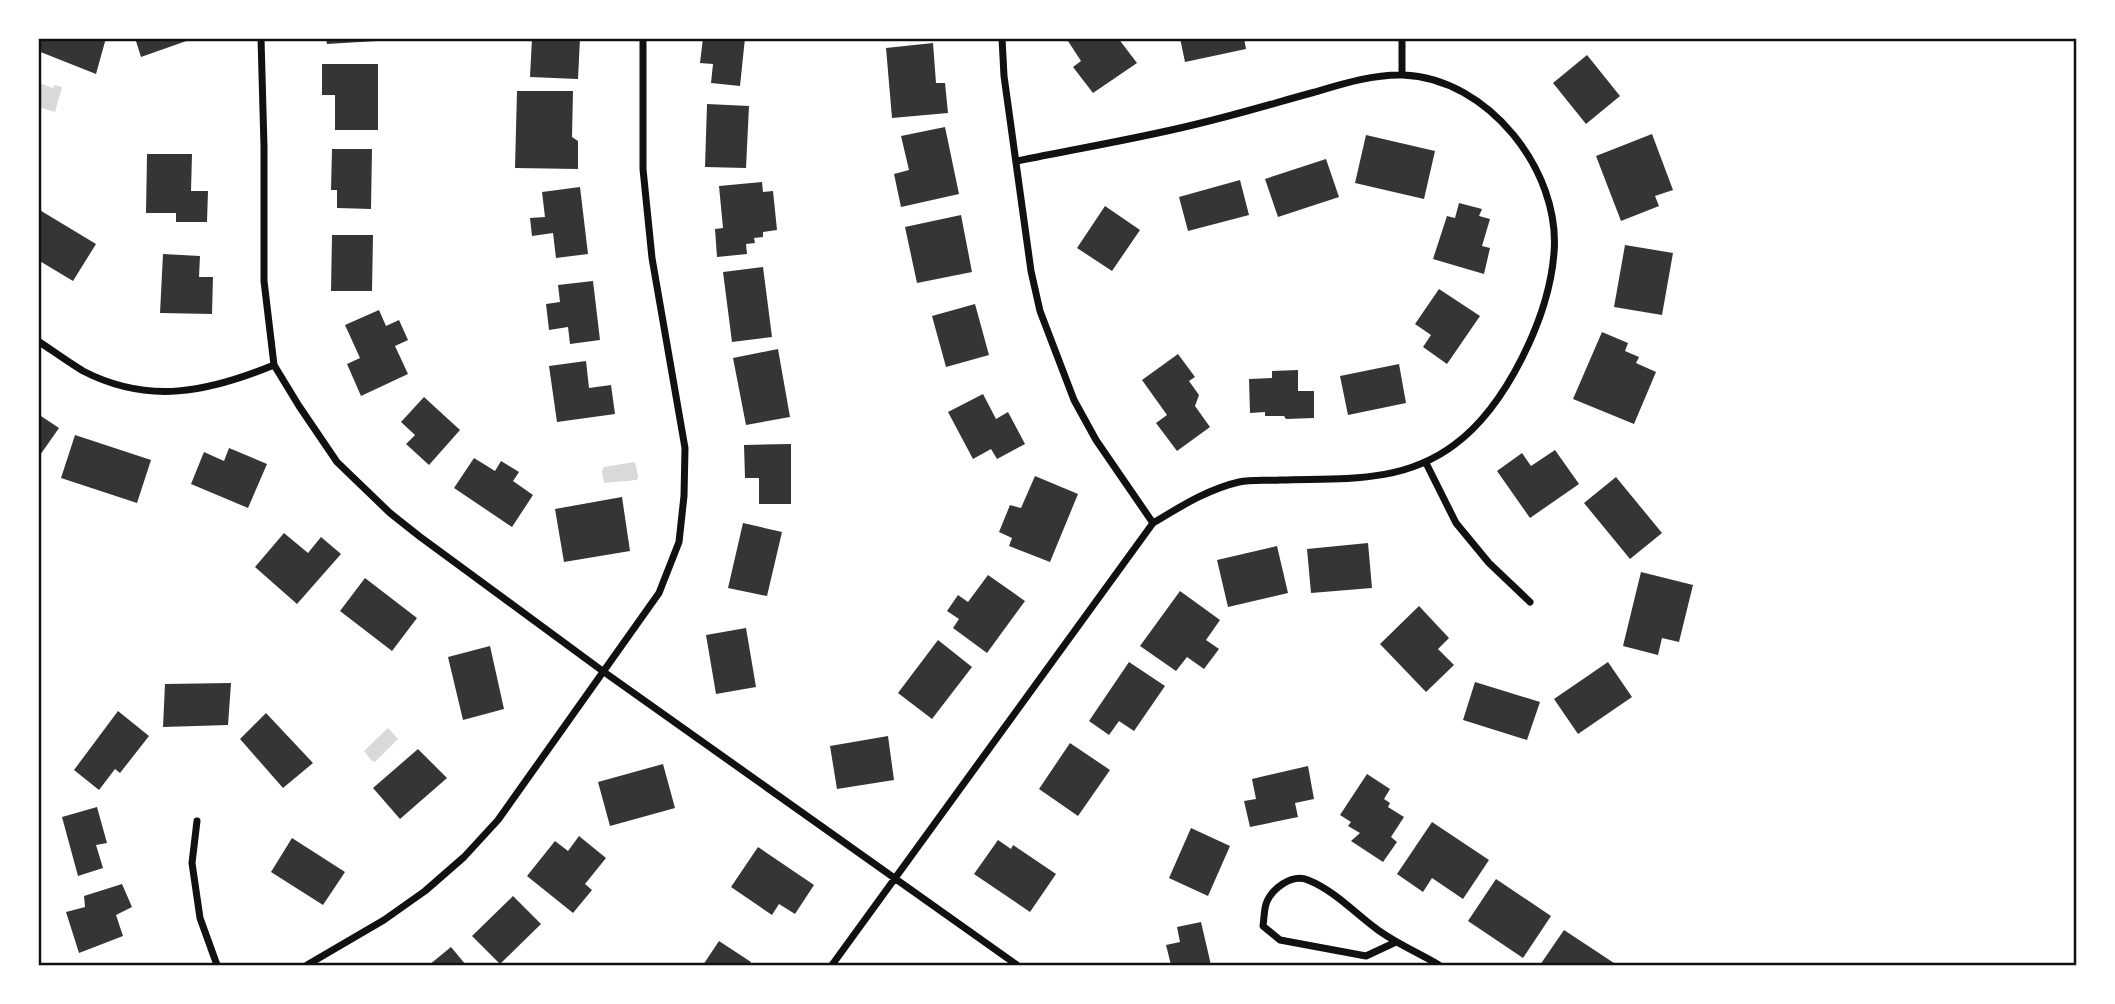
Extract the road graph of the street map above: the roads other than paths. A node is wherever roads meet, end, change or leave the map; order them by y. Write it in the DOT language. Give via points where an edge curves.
graph roads {
  1 [pos="261,38"];
  2 [pos="643,38"];
  3 [pos="1002,38"];
  4 [pos="1402,38"];
  5 [pos="1402,75"];
  6 [pos="1017,161"];
  7 [pos="38,341"];
  8 [pos="274,365"];
  9 [pos="1426,463"];
  10 [pos="1153,523"];
  11 [pos="1530,602"];
  12 [pos="604,672"];
  13 [pos="197,821"];
  14 [pos="894,879"];
  15 [pos="1396,942"];
  16 [pos="217,965"];
  17 [pos="307,965"];
  18 [pos="832,965"];
  19 [pos="1017,965"];
  20 [pos="1439,965"];
  1 -- 8 [label="street" via="264,281"];
  2 -- 12 [label="street" via="643,169 652,258 685,448 684,496 679,542 659,593"];
  3 -- 6 [label="street"];
  4 -- 5 [label="street"];
  5 -- 6 [label="street" via="1351,82 1202,123"];
  5 -- 9 [label="street" via="1433,80 1462,93 1489,110 1517,139 1538,171 1555,239 1552,278 1505,390 1487,415"];
  6 -- 10 [label="street" via="1031,271 1056,356 1096,440"];
  7 -- 8 [label="street" via="83,370 125,388 169,393 207,388"];
  8 -- 12 [label="street" via="337,462 390,513"];
  9 -- 10 [label="street" via="1380,477 1240,482 1195,499"];
  9 -- 11 [label="street" via="1456,523 1489,564"];
  10 -- 14 [label="street"];
  12 -- 14 [label="street"];
  12 -- 17 [label="street" via="498,820 464,857 384,920"];
  13 -- 16 [label="street" via="192,863 200,918"];
  14 -- 18 [label="street"];
  14 -- 19 [label="street"];
  15 -- 15 [label="street" via="1306,878 1289,880 1266,903 1263,926 1280,940 1366,956"];
  15 -- 20 [label="street"];
}
